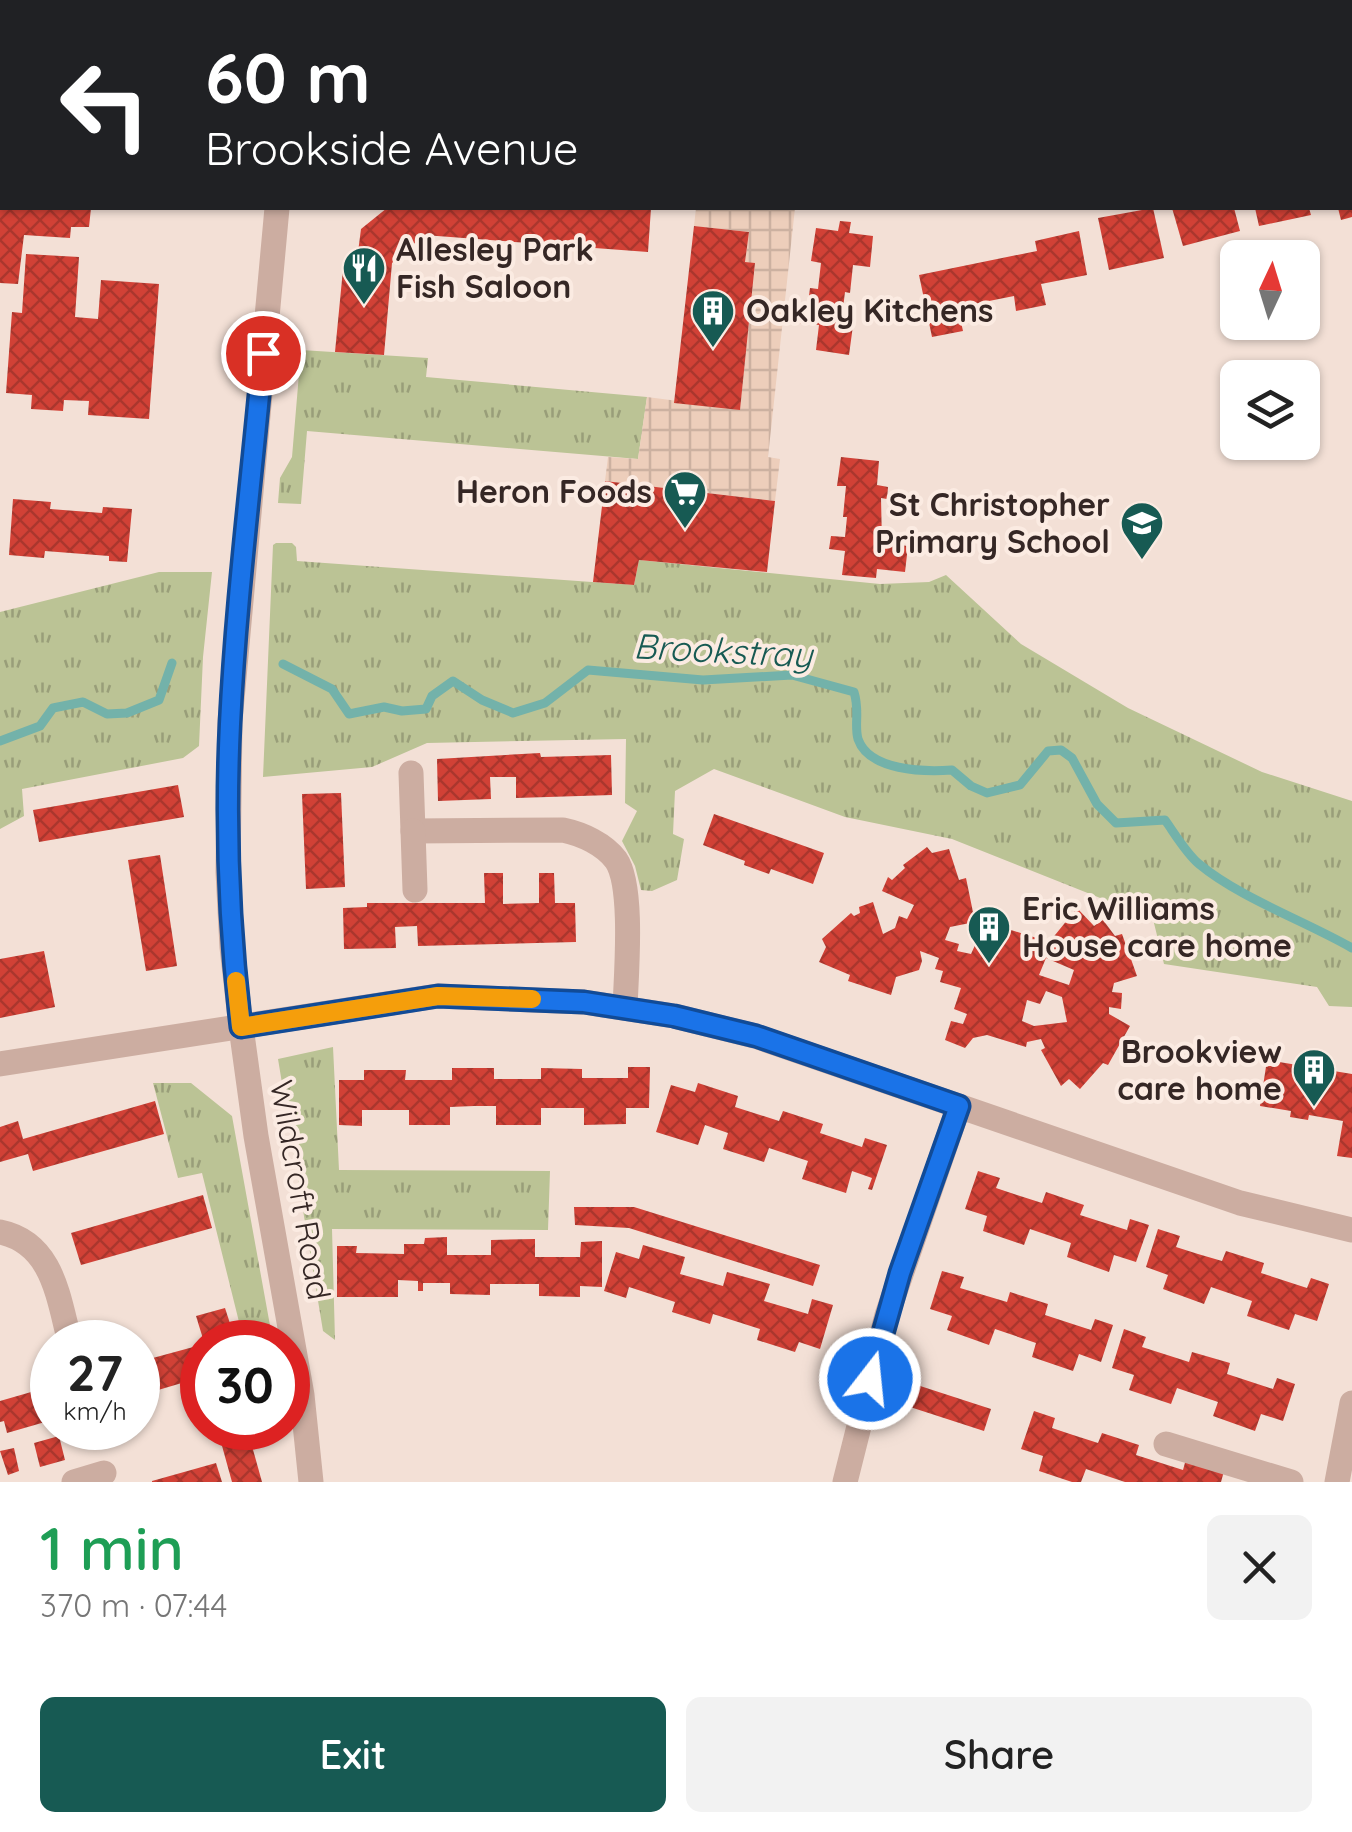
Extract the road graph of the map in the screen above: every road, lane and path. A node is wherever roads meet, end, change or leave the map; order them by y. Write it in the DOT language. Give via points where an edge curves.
graph roads {
  1 [pos="277,210"];
  2 [pos="411,773"];
  3 [pos="413,832"];
  4 [pos="415,890"];
  5 [pos="624,1008"];
  6 [pos="241,1027"];
  7 [pos="0,1064"];
  8 [pos="959,1106"];
  9 [pos="1352,1230"];
  10 [pos="0,1232"];
  11 [pos="64,1320"];
  12 [pos="1352,1403"];
  13 [pos="1166,1444"];
  14 [pos="104,1473"];
  15 [pos="74,1482"];
  16 [pos="311,1482"];
  17 [pos="845,1482"];
  18 [pos="1291,1482"];
  19 [pos="1337,1482"];
  1 -- 6 [label="street, Wildcroft Road" via="232,697 228,872"];
  2 -- 3 [label="street"];
  3 -- 4 [label="street"];
  3 -- 5 [label="street" via="563,830 602,847 616,860 626,896"];
  5 -- 6 [label="street" via="438,996"];
  5 -- 8 [label="street" via="756,1036"];
  6 -- 7 [label="street"];
  6 -- 16 [label="street, Wildcroft Road"];
  8 -- 9 [label="street" via="1240,1203"];
  8 -- 17 [label="street" via="892,1301"];
  10 -- 11 [label="street" via="22,1236 47,1264"];
  12 -- 19 [label="street"];
  13 -- 18 [label="street"];
  14 -- 15 [label="street"];
}
